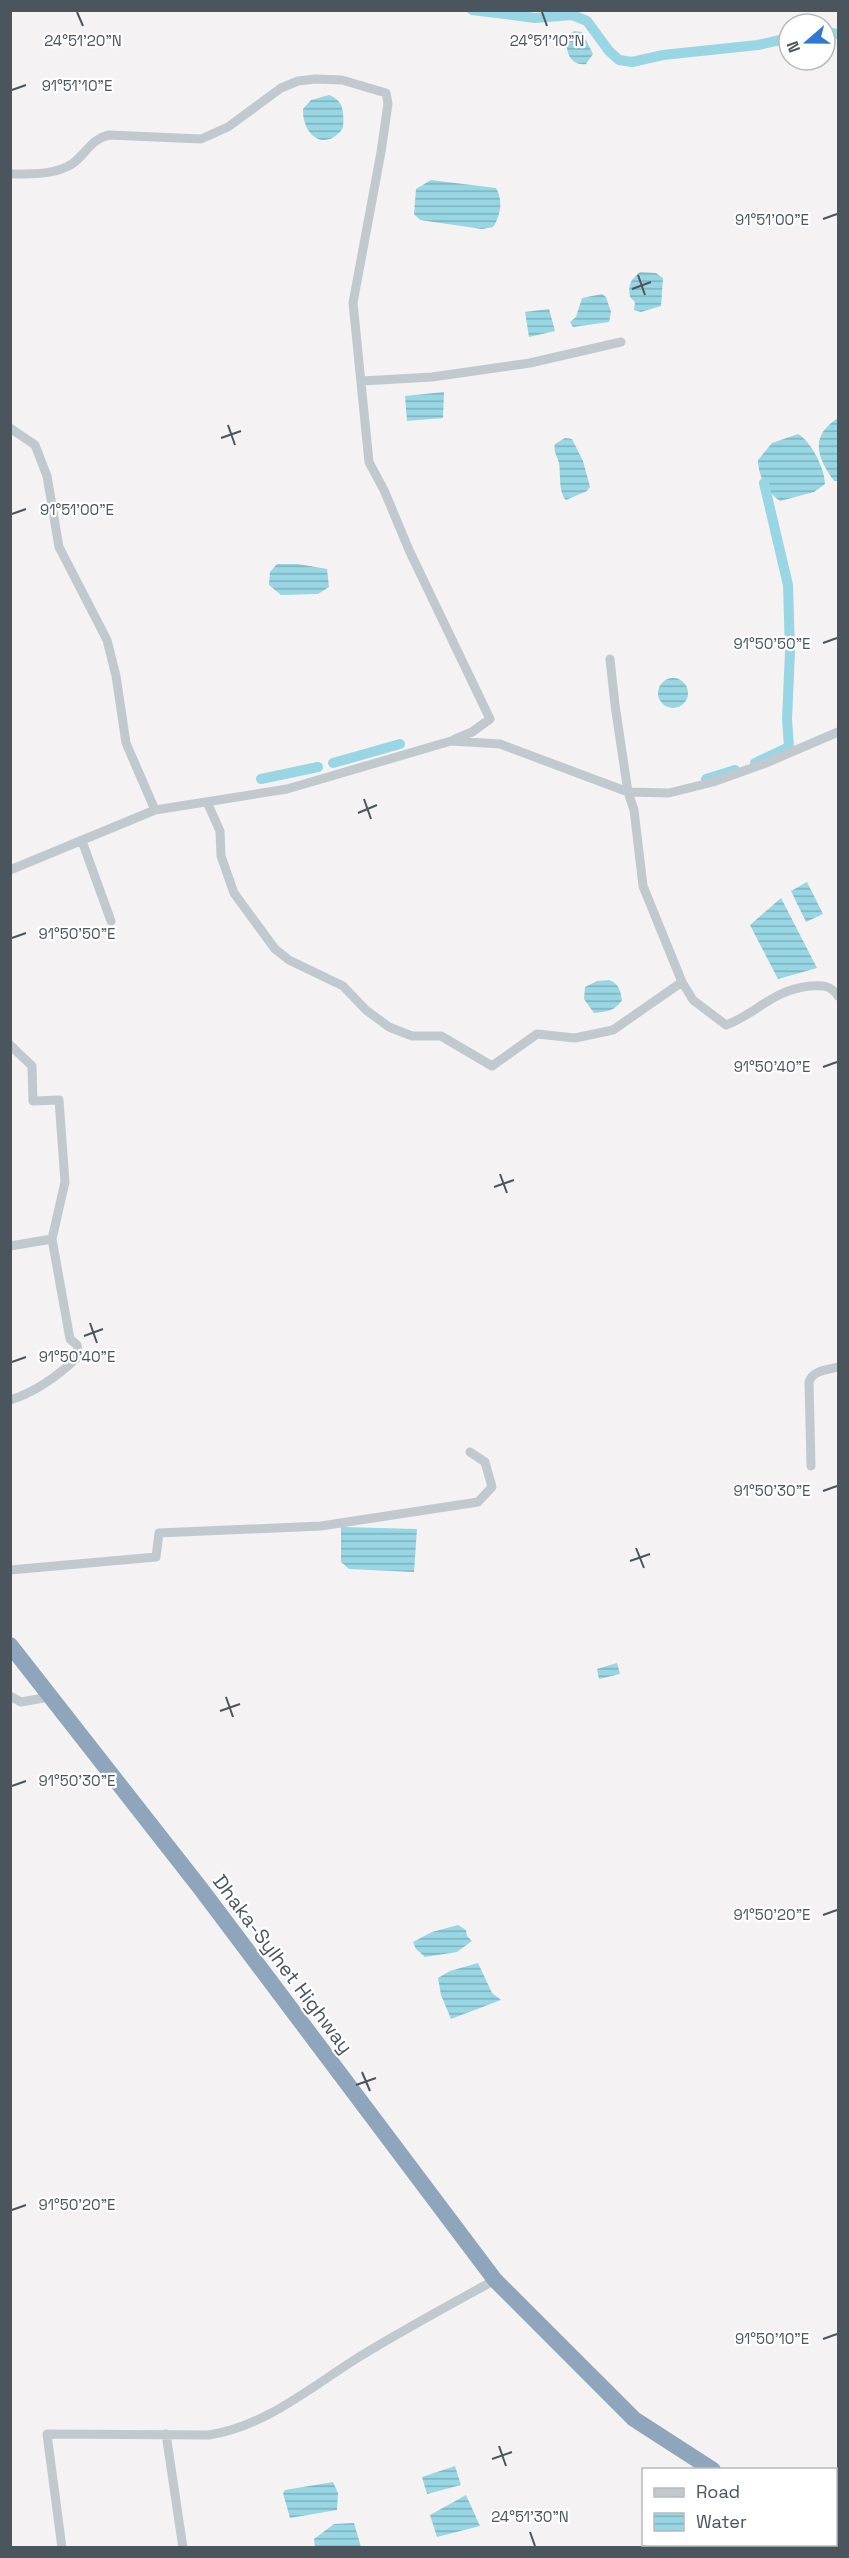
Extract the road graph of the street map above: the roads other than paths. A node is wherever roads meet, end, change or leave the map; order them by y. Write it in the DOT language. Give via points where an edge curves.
graph roads {
  1 [pos="10,174"];
  2 [pos="621,342"];
  3 [pos="362,381"];
  4 [pos="10,429"];
  5 [pos="610,659"];
  6 [pos="838,732"];
  7 [pos="451,741"];
  8 [pos="628,792"];
  9 [pos="207,802"];
  10 [pos="155,810"];
  11 [pos="82,842"];
  12 [pos="10,870"];
  13 [pos="111,921"];
  14 [pos="681,982"];
  15 [pos="838,996"];
  16 [pos="10,1045"];
  17 [pos="52,1239"];
  18 [pos="10,1246"];
  19 [pos="838,1367"];
  20 [pos="10,1400"];
  21 [pos="470,1452"];
  22 [pos="811,1466"];
  23 [pos="10,1570"];
  24 [pos="10,1645"];
  25 [pos="10,1696"];
  26 [pos="49,1697"];
  27 [pos="495,2280"];
  28 [pos="166,2434"];
  29 [pos="711,2468"];
  30 [pos="62,2547"];
  31 [pos="183,2547"];
  1 -- 3 [label="street" via="51,172 72,164 98,138 109,135 201,139 228,127 281,88 298,81 342,80 386,93 381,152 353,303"];
  2 -- 3 [label="street" via="530,363 432,377"];
  3 -- 7 [label="street" via="369,462 490,719"];
  4 -- 10 [label="street" via="35,445 47,476 59,547 107,640 126,743"];
  5 -- 8 [label="street"];
  6 -- 8 [label="street" via="712,782 669,793"];
  7 -- 8 [label="street" via="500,744"];
  7 -- 9 [label="street" via="286,789"];
  8 -- 14 [label="street" via="634,810 643,886"];
  9 -- 10 [label="street"];
  9 -- 14 [label="street" via="219,831 221,856 234,892 275,949 288,960 344,986 366,1010 412,1036 441,1036 492,1066 537,1034 575,1038 613,1030"];
  10 -- 11 [label="street"];
  11 -- 12 [label="street"];
  11 -- 13 [label="street"];
  14 -- 15 [label="street" via="693,1000 726,1025 779,993 798,988 824,985 834,989"];
  16 -- 17 [label="street" via="32,1066 33,1101 59,1100 65,1182"];
  17 -- 18 [label="street"];
  17 -- 20 [label="street" via="70,1339 80,1356 64,1371"];
  19 -- 22 [label="street" via="816,1373 809,1382"];
  21 -- 23 [label="street" via="485,1462 492,1487 478,1502 321,1526 159,1533 156,1557"];
  24 -- 26 [label="highway, Dhaka-Sylhet Highway"];
  25 -- 26 [label="street" via="21,1702"];
  26 -- 27 [label="highway, Dhaka-Sylhet Highway" via="201,1889"];
  27 -- 28 [label="street" via="407,2327 284,2406 233,2431"];
  27 -- 29 [label="highway, Dhaka-Sylhet Highway" via="634,2419"];
  28 -- 30 [label="street" via="47,2434"];
  28 -- 31 [label="street"];
}
